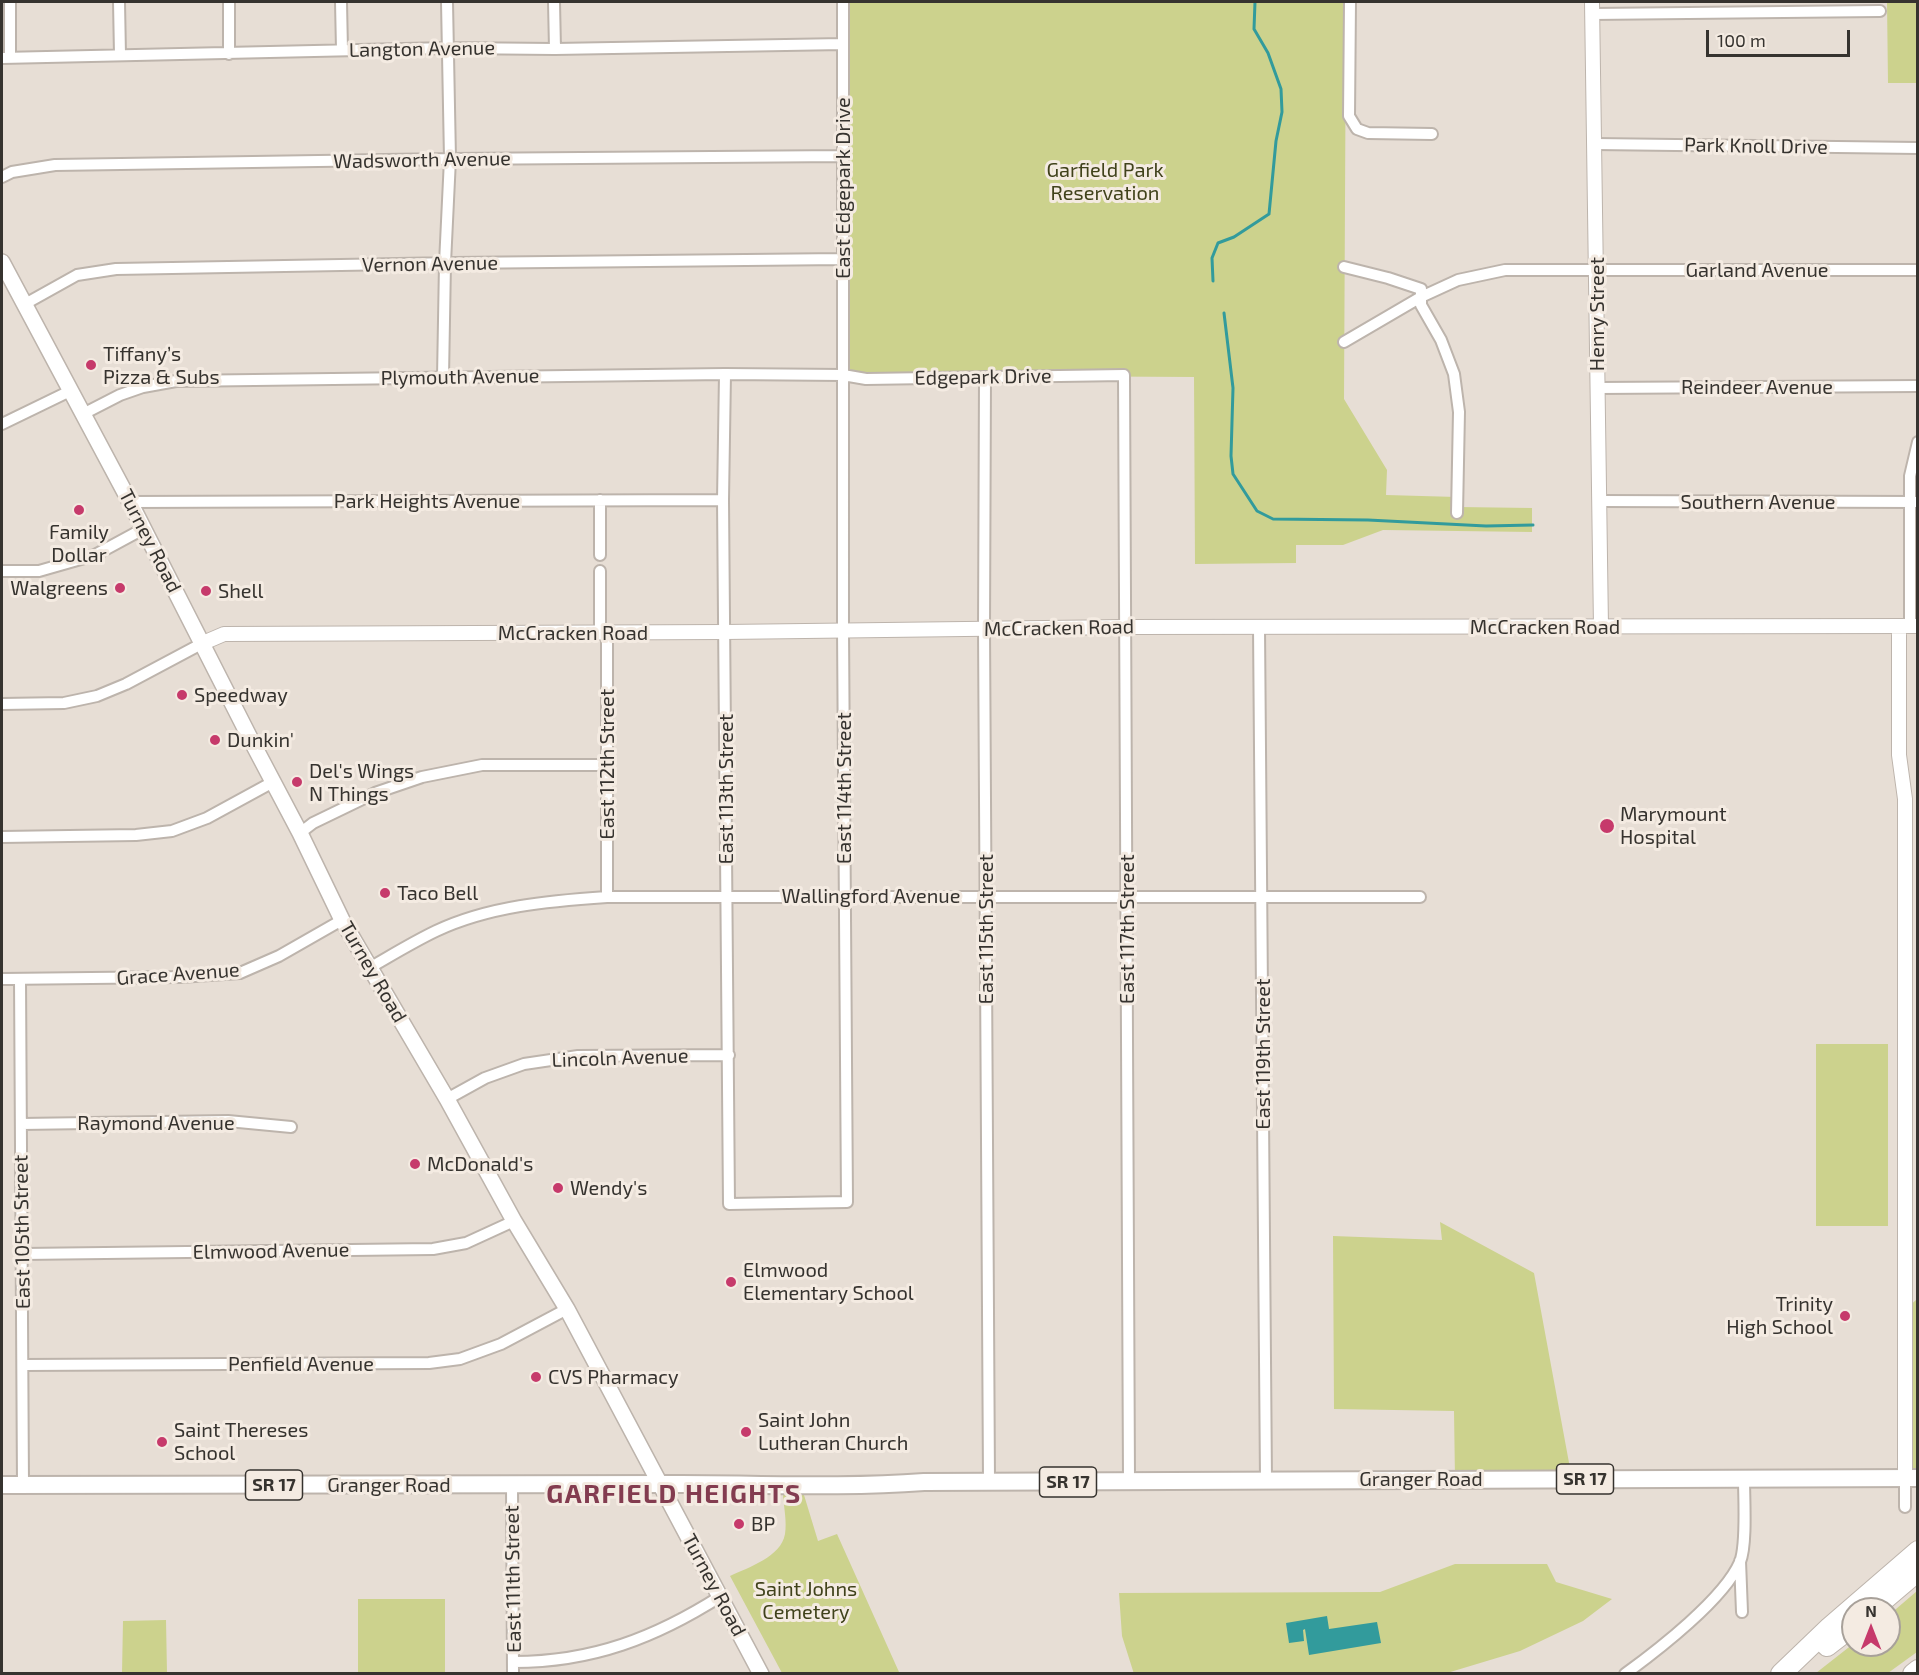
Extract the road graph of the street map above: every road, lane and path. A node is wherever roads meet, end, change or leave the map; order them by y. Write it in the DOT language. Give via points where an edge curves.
graph roads {
  1 [pos="10,2"];
  2 [pos="119,2"];
  3 [pos="229,2"];
  4 [pos="341,2"];
  5 [pos="447,2"];
  6 [pos="554,2"];
  7 [pos="843,2"];
  8 [pos="1350,2"];
  9 [pos="1592,8"];
  10 [pos="1880,11"];
  11 [pos="843,44"];
  12 [pos="448,48"];
  13 [pos="555,49"];
  14 [pos="342,50"];
  15 [pos="229,54"];
  16 [pos="120,56"];
  17 [pos="6,58"];
  18 [pos="1432,134"];
  19 [pos="1595,144"];
  20 [pos="1917,148"];
  21 [pos="844,156"];
  22 [pos="450,159"];
  23 [pos="2,177"];
  24 [pos="843,259"];
  25 [pos="2,262"];
  26 [pos="445,263"];
  27 [pos="1344,267"];
  28 [pos="1597,270"];
  29 [pos="1917,270"];
  30 [pos="1421,297"];
  31 [pos="25,304"];
  32 [pos="1344,342"];
  33 [pos="725,375"];
  34 [pos="843,375"];
  35 [pos="1124,375"];
  36 [pos="443,376"];
  37 [pos="985,376"];
  38 [pos="1917,386"];
  39 [pos="1597,388"];
  40 [pos="70,391"];
  41 [pos="83,414"];
  42 [pos="2,424"];
  43 [pos="1917,442"];
  44 [pos="600,500"];
  45 [pos="723,500"];
  46 [pos="1599,501"];
  47 [pos="130,502"];
  48 [pos="1914,502"];
  49 [pos="1457,513"];
  50 [pos="143,529"];
  51 [pos="600,555"];
  52 [pos="2,571"];
  53 [pos="600,571"];
  54 [pos="1909,626"];
  55 [pos="1125,627"];
  56 [pos="1259,627"];
  57 [pos="1601,627"];
  58 [pos="984,629"];
  59 [pos="843,630"];
  60 [pos="604,632"];
  61 [pos="725,632"];
  62 [pos="203,643"];
  63 [pos="2,704"];
  64 [pos="607,765"];
  65 [pos="273,782"];
  66 [pos="300,832"];
  67 [pos="2,837"];
  68 [pos="986,896"];
  69 [pos="607,897"];
  70 [pos="727,897"];
  71 [pos="845,897"];
  72 [pos="1420,897"];
  73 [pos="1127,898"];
  74 [pos="1262,898"];
  75 [pos="342,920"];
  76 [pos="370,967"];
  77 [pos="2,979"];
  78 [pos="20,979"];
  79 [pos="729,1055"];
  80 [pos="447,1099"];
  81 [pos="21,1124"];
  82 [pos="291,1126"];
  83 [pos="729,1204"];
  84 [pos="514,1221"];
  85 [pos="23,1254"];
  86 [pos="567,1309"];
  87 [pos="23,1365"];
  88 [pos="1911,1478"];
  89 [pos="1744,1479"];
  90 [pos="1266,1480"];
  91 [pos="989,1482"];
  92 [pos="1129,1482"];
  93 [pos="659,1484"];
  94 [pos="2,1485"];
  95 [pos="23,1485"];
  96 [pos="512,1485"];
  97 [pos="1905,1507"];
  98 [pos="1917,1551"];
  99 [pos="1740,1561"];
  100 [pos="1917,1571"];
  101 [pos="721,1596"];
  102 [pos="1887,1597"];
  103 [pos="1743,1612"];
  104 [pos="1841,1635"];
  105 [pos="514,1668"];
  106 [pos="1917,1670"];
  107 [pos="761,1674"];
  108 [pos="1625,1674"];
  109 [pos="1781,1674"];
  110 [pos="1792,1674"];
  111 [pos="1913,1674"];
  1 -- 17 [label="street"];
  2 -- 16 [label="street"];
  3 -- 15 [label="street"];
  4 -- 14 [label="street"];
  5 -- 12 [label="street"];
  6 -- 13 [label="street"];
  7 -- 11 [label="street, East Edgepark Drive"];
  8 -- 18 [label="street" via="1349,116 1357,129 1368,133"];
  9 -- 10 [label="street"];
  9 -- 19 [label="street, Henry Street"];
  11 -- 13 [label="street, Langton Avenue"];
  11 -- 21 [label="street, East Edgepark Drive"];
  12 -- 13 [label="street, Langton Avenue"];
  12 -- 14 [label="street, Langton Avenue"];
  12 -- 22 [label="street"];
  14 -- 15 [label="street, Langton Avenue"];
  15 -- 16 [label="street, Langton Avenue"];
  16 -- 17 [label="street, Langton Avenue"];
  19 -- 20 [label="street, Park Knoll Drive"];
  19 -- 28 [label="street, Henry Street"];
  21 -- 22 [label="street, Wadsworth Avenue"];
  21 -- 24 [label="street, East Edgepark Drive"];
  22 -- 23 [label="street, Wadsworth Avenue" via="55,165"];
  22 -- 26 [label="street"];
  24 -- 26 [label="street, Vernon Avenue"];
  24 -- 34 [label="street, East Edgepark Drive"];
  25 -- 31 [label="main road, Turney Road"];
  26 -- 31 [label="street, Vernon Avenue" via="116,269 77,275"];
  26 -- 36 [label="street"];
  27 -- 30 [label="street" via="1421,290"];
  28 -- 29 [label="street, Garland Avenue"];
  28 -- 30 [label="street" via="1505,270 1458,280"];
  28 -- 39 [label="street, Henry Street"];
  30 -- 32 [label="street"];
  30 -- 49 [label="street" via="1421,305 1454,374 1458,412"];
  31 -- 40 [label="main road, Turney Road"];
  33 -- 34 [label="street, Plymouth Avenue"];
  33 -- 36 [label="street, Plymouth Avenue"];
  33 -- 45 [label="street, East 113th Street"];
  34 -- 37 [label="street, Edgepark Drive" via="866,379"];
  34 -- 59 [label="street, East 114th Street"];
  35 -- 37 [label="street, Edgepark Drive"];
  35 -- 55 [label="street, East 117th Street"];
  36 -- 41 [label="street, Plymouth Avenue" via="176,381 120,395"];
  37 -- 58 [label="street, East 115th Street"];
  38 -- 39 [label="street, Reindeer Avenue"];
  39 -- 46 [label="street, Henry Street"];
  40 -- 41 [label="main road, Turney Road"];
  40 -- 42 [label="street"];
  41 -- 47 [label="main road, Turney Road"];
  43 -- 48 [label="street" via="1910,476"];
  44 -- 45 [label="street, Park Heights Avenue"];
  44 -- 47 [label="street, Park Heights Avenue"];
  44 -- 51 [label="street"];
  45 -- 61 [label="street, East 113th Street"];
  46 -- 48 [label="street, Southern Avenue"];
  46 -- 57 [label="street, Henry Street"];
  47 -- 50 [label="main road, Turney Road"];
  48 -- 54 [label="street"];
  50 -- 52 [label="street" via="95,555 39,571"];
  50 -- 62 [label="main road, Turney Road"];
  53 -- 60 [label="street, East 112th Street"];
  54 -- 57 [label="street, McCracken Road"];
  54 -- 88 [label="street" via="1899,755 1905,799"];
  55 -- 56 [label="street, McCracken Road"];
  55 -- 58 [label="street, McCracken Road"];
  55 -- 73 [label="street, East 117th Street"];
  56 -- 57 [label="street, McCracken Road"];
  56 -- 74 [label="street, East 119th Street"];
  58 -- 59 [label="street, McCracken Road"];
  58 -- 68 [label="street, East 115th Street"];
  59 -- 61 [label="street, McCracken Road"];
  59 -- 71 [label="street, East 114th Street"];
  60 -- 61 [label="street, McCracken Road"];
  60 -- 62 [label="street, McCracken Road" via="224,634"];
  60 -- 64 [label="street, East 112th Street"];
  61 -- 70 [label="street, East 113th Street"];
  62 -- 63 [label="street" via="97,696 64,703"];
  62 -- 65 [label="main road, Turney Road"];
  64 -- 66 [label="street" via="482,765 422,777 375,794"];
  64 -- 69 [label="street, East 112th Street"];
  65 -- 66 [label="main road, Turney Road"];
  65 -- 67 [label="street" via="207,818 172,831"];
  66 -- 75 [label="main road, Turney Road"];
  68 -- 71 [label="street, Wallingford Avenue"];
  68 -- 73 [label="street, Wallingford Avenue"];
  68 -- 91 [label="street, East 115th Street"];
  69 -- 70 [label="street, Wallingford Avenue"];
  69 -- 76 [label="street, Wallingford Avenue" via="540,902 491,912 437,931"];
  70 -- 71 [label="street, Wallingford Avenue"];
  70 -- 79 [label="street, East 113th Street"];
  71 -- 83 [label="street, East 114th Street" via="847,1202"];
  72 -- 74 [label="street, Wallingford Avenue"];
  73 -- 74 [label="street, Wallingford Avenue"];
  73 -- 92 [label="street, East 117th Street"];
  74 -- 90 [label="street, East 119th Street"];
  75 -- 76 [label="main road, Turney Road"];
  75 -- 78 [label="street, Grace Avenue" via="240,973"];
  76 -- 80 [label="main road, Turney Road"];
  77 -- 78 [label="street, Grace Avenue"];
  78 -- 81 [label="street, East 105th Street"];
  79 -- 80 [label="street, Lincoln Avenue" via="578,1056 535,1062 484,1078"];
  79 -- 83 [label="street, East 113th Street"];
  80 -- 84 [label="main road, Turney Road"];
  81 -- 82 [label="street, Raymond Avenue" via="228,1121"];
  81 -- 85 [label="street, East 105th Street"];
  84 -- 85 [label="street, Elmwood Avenue" via="466,1243 433,1250"];
  84 -- 86 [label="main road, Turney Road"];
  85 -- 87 [label="street, East 105th Street"];
  86 -- 87 [label="street, Penfield Avenue" via="501,1344 460,1359 429,1363"];
  86 -- 93 [label="main road, Turney Road"];
  87 -- 95 [label="street, East 105th Street"];
  88 -- 89 [label="main road, Granger Road / SR 17"];
  88 -- 97 [label="street"];
  89 -- 90 [label="main road, Granger Road / SR 17"];
  89 -- 99 [label="street"];
  90 -- 92 [label="main road, Granger Road / SR 17"];
  91 -- 92 [label="main road, Granger Road / SR 17"];
  91 -- 93 [label="main road, Granger Road / SR 17"];
  93 -- 96 [label="main road, Granger Road / SR 17"];
  93 -- 101 [label="main road, Turney Road"];
  94 -- 95 [label="main road, Granger Road / SR 17"];
  95 -- 96 [label="main road, Granger Road / SR 17"];
  96 -- 105 [label="street, East 111th Street"];
  98 -- 109 [label="highway"];
  99 -- 103 [label="street"];
  99 -- 108 [label="street" via="1717,1595"];
  100 -- 102 [label="highway"];
  101 -- 105 [label="street" via="677,1623 625,1645"];
  101 -- 107 [label="main road, Turney Road"];
  104 -- 110 [label="highway"];
  106 -- 111 [label="highway"];
}
